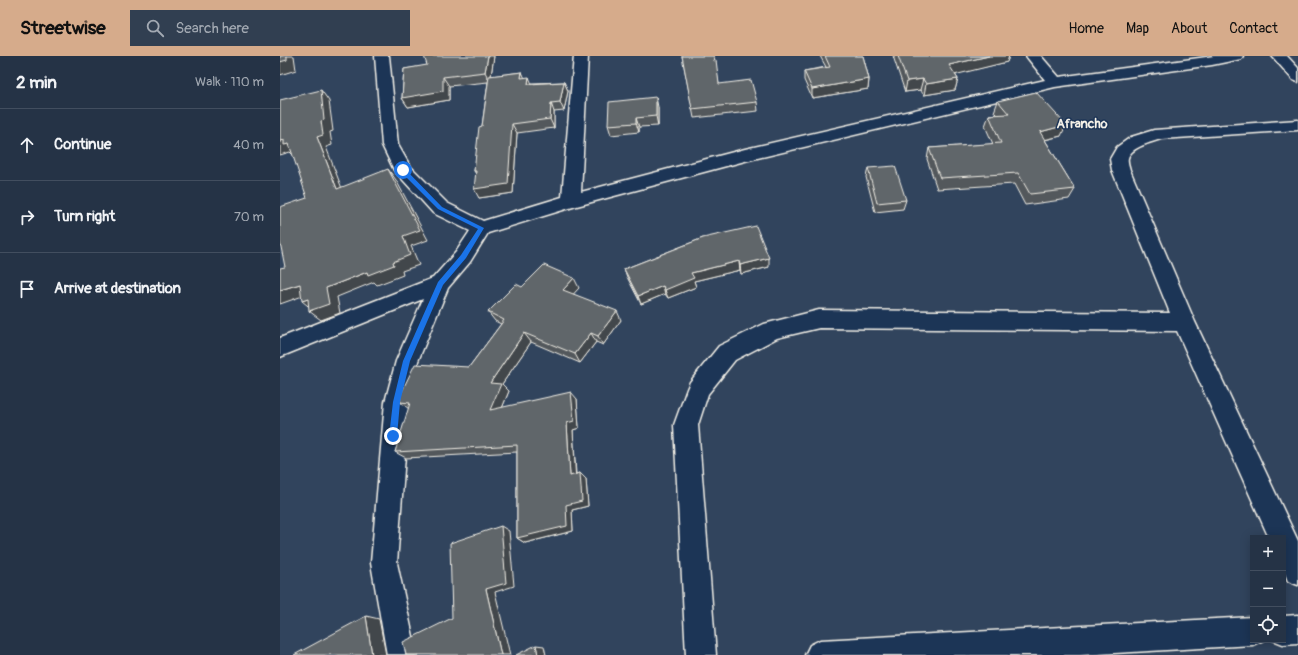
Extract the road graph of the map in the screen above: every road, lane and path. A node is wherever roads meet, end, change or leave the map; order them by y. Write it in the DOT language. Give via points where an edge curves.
graph roads {
  1 [pos="382,56"];
  2 [pos="581,56"];
  3 [pos="1033,56"];
  4 [pos="1236,56"];
  5 [pos="1278,56"];
  6 [pos="1298,77"];
  7 [pos="1055,82"];
  8 [pos="1298,125"];
  9 [pos="571,202"];
  10 [pos="481,228"];
  11 [pos="440,284"];
  12 [pos="1184,322"];
  13 [pos="280,348"];
  14 [pos="1298,571"];
  15 [pos="1298,629"];
  16 [pos="1286,630"];
  17 [pos="1250,631"];
  18 [pos="402,655"];
  19 [pos="701,655"];
  20 [pos="820,655"];
  1 -- 10 [label="main road" via="390,145 403,170 440,208"];
  2 -- 9 [label="main road"];
  3 -- 7 [label="main road"];
  4 -- 7 [label="main road"];
  5 -- 6 [label="main road"];
  7 -- 9 [label="main road" via="745,155"];
  8 -- 12 [label="main road" via="1160,134 1137,140 1123,150 1119,159 1121,170"];
  9 -- 10 [label="main road"];
  10 -- 11 [label="main road" via="464,257"];
  11 -- 13 [label="main road"];
  11 -- 18 [label="main road" via="407,361 396,402 384,563"];
  12 -- 14 [label="main road"];
  12 -- 19 [label="main road" via="819,319 772,330 727,353 698,389 686,425"];
  15 -- 16 [label="main road"];
  17 -- 20 [label="main road"];
}
